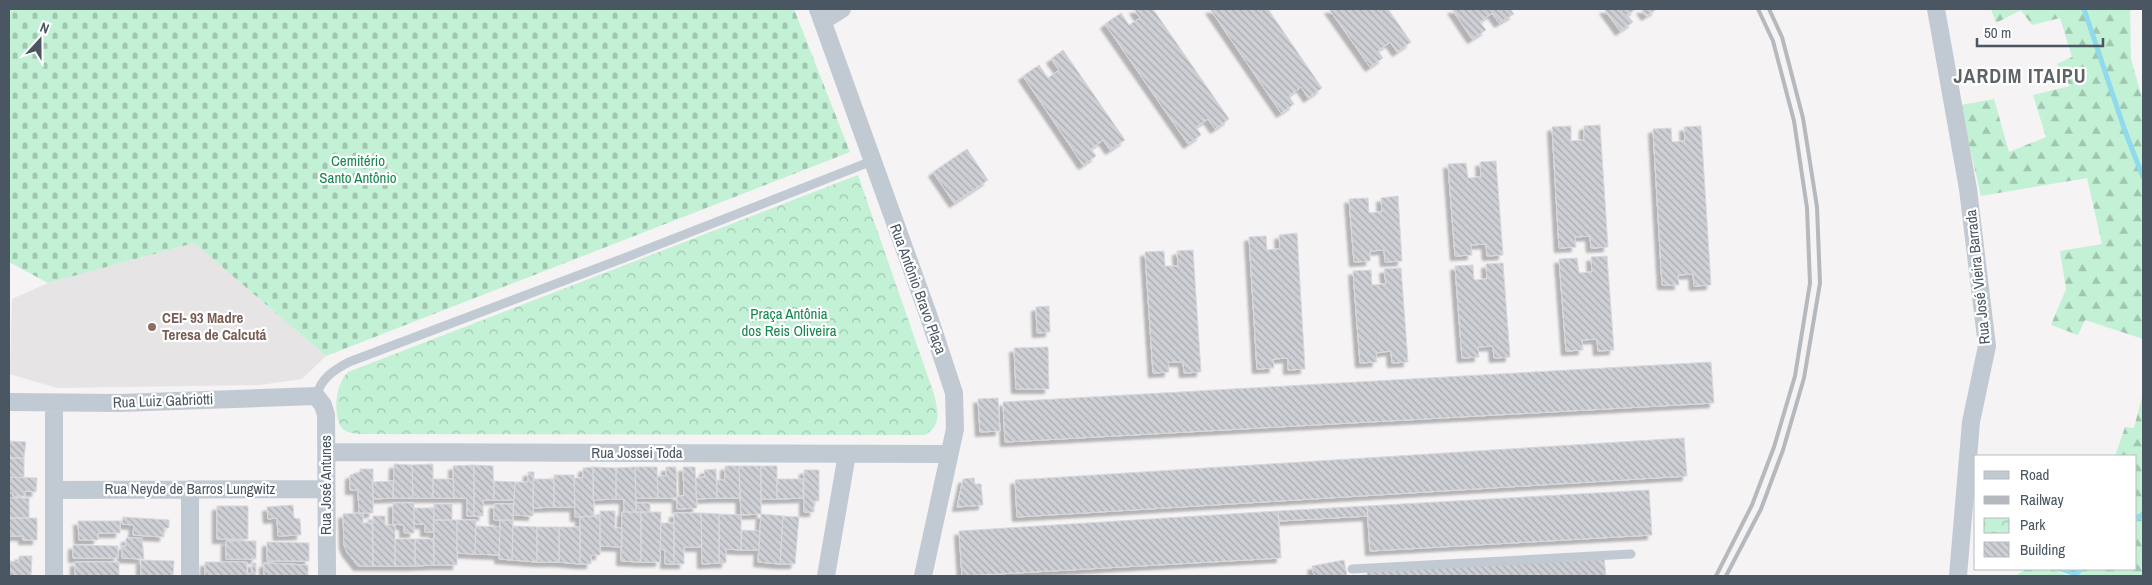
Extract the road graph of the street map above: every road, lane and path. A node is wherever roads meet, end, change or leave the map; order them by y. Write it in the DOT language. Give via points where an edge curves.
graph roads {
  1 [pos="842,9"];
  2 [pos="1936,9"];
  3 [pos="820,15"];
  4 [pos="872,161"];
  5 [pos="316,396"];
  6 [pos="9,402"];
  7 [pos="54,403"];
  8 [pos="326,452"];
  9 [pos="847,454"];
  10 [pos="948,454"];
  11 [pos="190,489"];
  12 [pos="325,489"];
  13 [pos="55,490"];
  14 [pos="1631,554"];
  15 [pos="1352,569"];
  16 [pos="54,576"];
  17 [pos="190,576"];
  18 [pos="327,576"];
  19 [pos="826,576"];
  20 [pos="923,576"];
  21 [pos="1958,576"];
  1 -- 3 [label="street"];
  2 -- 21 [label="street, Rua José Vieira Barrada" via="1968,189 1986,346 1971,422"];
  3 -- 4 [label="street, Rua Antônio Bravo Plaça"];
  4 -- 5 [label="lane" via="348,362 330,372 320,384"];
  4 -- 10 [label="street, Rua Antônio Bravo Plaça" via="954,393 955,429"];
  5 -- 7 [label="street, Rua Luiz Gabriotti"];
  5 -- 8 [label="street, Rua José Antunes" via="326,415"];
  6 -- 7 [label="street, Rua Luiz Gabriotti"];
  7 -- 13 [label="street"];
  8 -- 9 [label="street, Rua Jossei Toda"];
  8 -- 12 [label="street, Rua José Antunes"];
  9 -- 10 [label="street, Rua Jossei Toda"];
  9 -- 19 [label="street"];
  10 -- 20 [label="street, Rua Antônio Bravo Plaça"];
  11 -- 12 [label="street, Rua Neyde de Barros Lungwitz"];
  11 -- 13 [label="street, Rua Neyde de Barros Lungwitz"];
  11 -- 17 [label="street"];
  12 -- 18 [label="street, Rua José Antunes"];
  13 -- 16 [label="street"];
  14 -- 15 [label="lane"];
}
